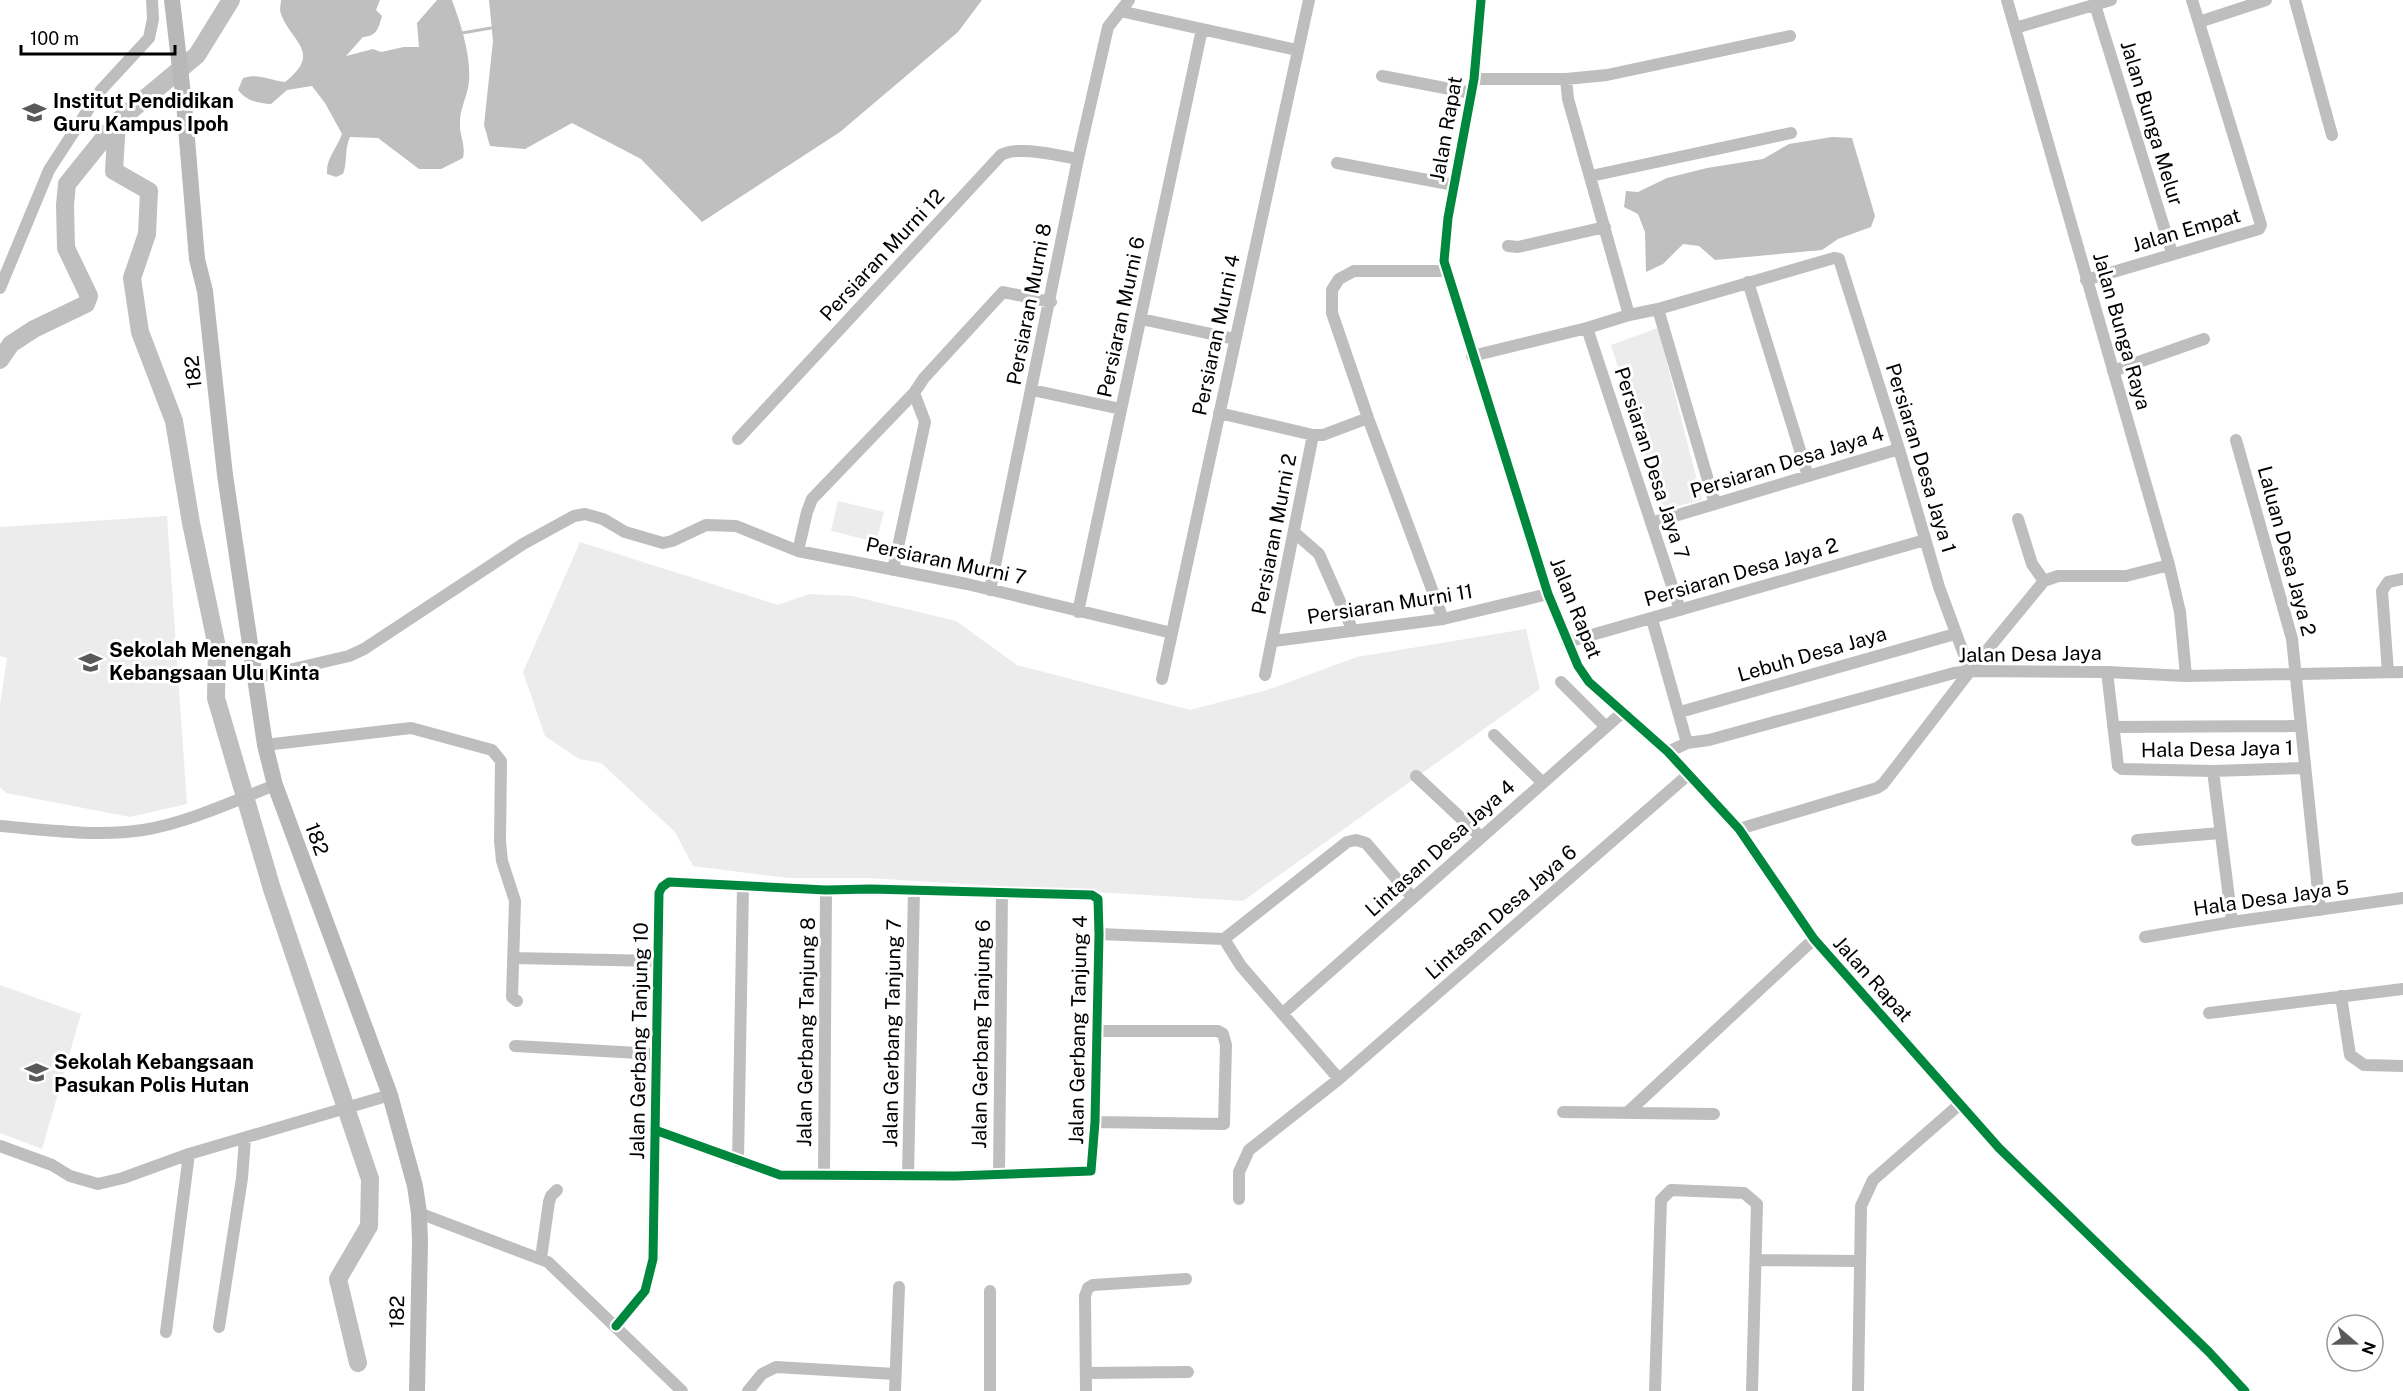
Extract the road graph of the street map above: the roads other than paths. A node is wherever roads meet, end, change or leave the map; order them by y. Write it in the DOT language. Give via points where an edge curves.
graph roads {
  1 [pos="152,0"];
  2 [pos="172,0"];
  3 [pos="180,0"];
  4 [pos="1129,0"];
  5 [pos="1309,0"];
  6 [pos="1481,0"];
  7 [pos="2007,0"];
  8 [pos="2111,0"];
  9 [pos="2192,0"];
  10 [pos="2266,0"];
  11 [pos="2295,0"];
  12 [pos="2096,5"];
  13 [pos="1120,11"];
  14 [pos="2199,22"];
  15 [pos="2015,28"];
  16 [pos="1202,29"];
  17 [pos="1790,36"];
  18 [pos="1298,50"];
  19 [pos="181,52"];
  20 [pos="1382,76"];
  21 [pos="1474,79"];
  22 [pos="1566,79"];
  23 [pos="1471,93"];
  24 [pos="1791,133"];
  25 [pos="2332,135"];
  26 [pos="1078,159"];
  27 [pos="1337,163"];
  28 [pos="1591,176"];
  29 [pos="1454,185"];
  30 [pos="1605,227"];
  31 [pos="1508,246"];
  32 [pos="2172,253"];
  33 [pos="1445,272"];
  34 [pos="2086,280"];
  35 [pos="1748,282"];
  36 [pos="0,288"];
  37 [pos="1050,302"];
  38 [pos="1658,309"];
  39 [pos="1629,315"];
  40 [pos="1140,319"];
  41 [pos="1587,328"];
  42 [pos="1234,339"];
  43 [pos="2204,339"];
  44 [pos="1472,356"];
  45 [pos="2113,371"];
  46 [pos="1032,390"];
  47 [pos="914,393"];
  48 [pos="1121,409"];
  49 [pos="1219,413"];
  50 [pos="1368,418"];
  51 [pos="1313,435"];
  52 [pos="738,439"];
  53 [pos="2236,440"];
  54 [pos="1899,449"];
  55 [pos="1808,476"];
  56 [pos="1715,504"];
  57 [pos="2018,519"];
  58 [pos="1651,523"];
  59 [pos="1295,532"];
  60 [pos="1925,540"];
  61 [pos="798,551"];
  62 [pos="2169,565"];
  63 [pos="893,570"];
  64 [pos="2403,579"];
  65 [pos="2044,581"];
  66 [pos="990,590"];
  67 [pos="1548,594"];
  68 [pos="1680,610"];
  69 [pos="1078,612"];
  70 [pos="1443,619"];
  71 [pos="1652,619"];
  72 [pos="1353,631"];
  73 [pos="1172,633"];
  74 [pos="1955,634"];
  75 [pos="1274,642"];
  76 [pos="1567,642"];
  77 [pos="1970,671"];
  78 [pos="2107,672"];
  79 [pos="2388,672"];
  80 [pos="2403,672"];
  81 [pos="2295,673"];
  82 [pos="1265,675"];
  83 [pos="2186,676"];
  84 [pos="255,678"];
  85 [pos="1162,679"];
  86 [pos="1560,682"];
  87 [pos="1623,712"];
  88 [pos="1680,712"];
  89 [pos="2300,726"];
  90 [pos="1605,727"];
  91 [pos="2113,727"];
  92 [pos="1494,735"];
  93 [pos="1688,743"];
  94 [pos="265,746"];
  95 [pos="1668,753"];
  96 [pos="2304,768"];
  97 [pos="2213,771"];
  98 [pos="1689,774"];
  99 [pos="1416,776"];
  100 [pos="1543,783"];
  101 [pos="275,785"];
  102 [pos="0,826"];
  103 [pos="1739,829"];
  104 [pos="2220,833"];
  105 [pos="1481,837"];
  106 [pos="2137,840"];
  107 [pos="743,886"];
  108 [pos="826,890"];
  109 [pos="914,890"];
  110 [pos="1002,893"];
  111 [pos="1413,898"];
  112 [pos="2403,898"];
  113 [pos="2320,910"];
  114 [pos="2232,922"];
  115 [pos="1099,934"];
  116 [pos="2145,937"];
  117 [pos="1224,939"];
  118 [pos="1814,939"];
  119 [pos="513,958"];
  120 [pos="658,961"];
  121 [pos="2403,988"];
  122 [pos="2342,996"];
  123 [pos="517,1001"];
  124 [pos="1282,1013"];
  125 [pos="2209,1013"];
  126 [pos="1096,1030"];
  127 [pos="515,1046"];
  128 [pos="656,1054"];
  129 [pos="2403,1066"];
  130 [pos="1339,1079"];
  131 [pos="390,1095"];
  132 [pos="1960,1104"];
  133 [pos="1563,1112"];
  134 [pos="1627,1113"];
  135 [pos="1714,1114"];
  136 [pos="1095,1122"];
  137 [pos="656,1130"];
  138 [pos="245,1138"];
  139 [pos="0,1146"];
  140 [pos="189,1154"];
  141 [pos="738,1161"];
  142 [pos="824,1175"];
  143 [pos="999,1175"];
  144 [pos="908,1176"];
  145 [pos="557,1190"];
  146 [pos="1239,1199"];
  147 [pos="419,1213"];
  148 [pos="541,1258"];
  149 [pos="1756,1260"];
  150 [pos="1860,1260"];
  151 [pos="1186,1279"];
  152 [pos="899,1287"];
  153 [pos="990,1291"];
  154 [pos="616,1326"];
  155 [pos="219,1327"];
  156 [pos="166,1332"];
  157 [pos="1188,1372"];
  158 [pos="1086,1373"];
  159 [pos="895,1374"];
  160 [pos="417,1391"];
  161 [pos="682,1391"];
  162 [pos="748,1391"];
  163 [pos="895,1391"];
  164 [pos="990,1391"];
  165 [pos="1086,1391"];
  166 [pos="1655,1391"];
  167 [pos="1752,1391"];
  168 [pos="1858,1391"];
  169 [pos="2245,1391"];
  1 -- 36 [label="street" via="149,38 101,90 50,170"];
  2 -- 19 [label="street, 182"];
  3 -- 19 [label="street, 182"];
  4 -- 13 [label="street"];
  5 -- 18 [label="street, Persiaran Murni 4"];
  6 -- 21 [label="street, Jalan Rapat"];
  7 -- 15 [label="street, Jalan Bunga Raya"];
  8 -- 12 [label="street"];
  9 -- 14 [label="street"];
  10 -- 14 [label="street"];
  11 -- 25 [label="street"];
  12 -- 15 [label="street"];
  12 -- 32 [label="street, Jalan Bunga Melur"];
  13 -- 16 [label="street"];
  13 -- 26 [label="street, Persiaran Murni 8" via="1108,27"];
  14 -- 32 [label="street, Jalan Empat" via="2261,225 2259,229"];
  15 -- 34 [label="street, Jalan Bunga Raya"];
  16 -- 18 [label="street"];
  16 -- 40 [label="street, Persiaran Murni 6"];
  17 -- 22 [label="street" via="1607,75"];
  18 -- 42 [label="street, Persiaran Murni 4"];
  19 -- 84 [label="street, 182" via="197,259 205,291 225,475"];
  20 -- 23 [label="street"];
  21 -- 22 [label="street"];
  21 -- 23 [label="street, Jalan Rapat"];
  22 -- 28 [label="street" via="1568,99"];
  23 -- 29 [label="street, Jalan Rapat"];
  24 -- 28 [label="street"];
  26 -- 37 [label="street, Persiaran Murni 8"];
  26 -- 52 [label="street, Persiaran Murni 12" via="1032,152 1009,151 1001,155"];
  27 -- 29 [label="street"];
  28 -- 30 [label="street"];
  29 -- 33 [label="street, Jalan Rapat" via="1444,244"];
  30 -- 31 [label="street"];
  30 -- 39 [label="street"];
  32 -- 34 [label="street, Jalan Empat"];
  33 -- 44 [label="street, Jalan Rapat"];
  33 -- 50 [label="street" via="1354,271 1339,279 1332,290 1332,313"];
  34 -- 45 [label="street, Jalan Bunga Raya"];
  35 -- 38 [label="street"];
  35 -- 54 [label="street, Persiaran Desa Jaya 1" via="1834,258 1840,261"];
  35 -- 55 [label="street"];
  37 -- 46 [label="street, Persiaran Murni 8"];
  37 -- 47 [label="street" via="1003,292"];
  38 -- 39 [label="street"];
  38 -- 56 [label="street"];
  39 -- 41 [label="street"];
  40 -- 42 [label="street"];
  40 -- 48 [label="street, Persiaran Murni 6"];
  41 -- 44 [label="street"];
  41 -- 58 [label="street, Persiaran Desa Jaya 7"];
  42 -- 49 [label="street, Persiaran Murni 4"];
  43 -- 45 [label="street"];
  44 -- 67 [label="street, Jalan Rapat"];
  45 -- 62 [label="street, Jalan Bunga Raya"];
  46 -- 48 [label="street"];
  46 -- 66 [label="street, Persiaran Murni 8"];
  47 -- 61 [label="street" via="812,499"];
  47 -- 63 [label="street" via="925,422"];
  48 -- 69 [label="street, Persiaran Murni 6"];
  49 -- 51 [label="street"];
  49 -- 73 [label="street, Persiaran Murni 4"];
  50 -- 51 [label="street"];
  50 -- 70 [label="street"];
  51 -- 59 [label="street, Persiaran Murni 2"];
  53 -- 81 [label="street, Laluan Desa Jaya 2" via="2292,639"];
  54 -- 55 [label="street, Persiaran Desa Jaya 4"];
  54 -- 60 [label="street, Persiaran Desa Jaya 1"];
  55 -- 56 [label="street, Persiaran Desa Jaya 4"];
  56 -- 58 [label="street, Persiaran Desa Jaya 4"];
  57 -- 65 [label="street" via="2032,564"];
  58 -- 68 [label="street, Persiaran Desa Jaya 7"];
  59 -- 72 [label="street" via="1319,554"];
  59 -- 75 [label="street, Persiaran Murni 2"];
  60 -- 68 [label="street, Persiaran Desa Jaya 2"];
  60 -- 74 [label="street, Persiaran Desa Jaya 1"];
  61 -- 63 [label="street, Persiaran Murni 7"];
  61 -- 84 [label="street, Persiaran Murni 7" via="736,526 706,525 663,543 625,532 594,516 574,516 523,544 364,649"];
  62 -- 65 [label="street" via="2126,576 2058,576"];
  62 -- 83 [label="street, Jalan Bunga Raya" via="2180,612"];
  63 -- 66 [label="street, Persiaran Murni 7"];
  64 -- 79 [label="street" via="2388,582 2382,591"];
  65 -- 77 [label="street"];
  66 -- 69 [label="street, Persiaran Murni 7"];
  67 -- 70 [label="street, Persiaran Murni 11"];
  67 -- 76 [label="street, Jalan Rapat"];
  68 -- 71 [label="street, Persiaran Desa Jaya 2"];
  69 -- 73 [label="street, Persiaran Murni 7"];
  70 -- 72 [label="street, Persiaran Murni 11"];
  71 -- 76 [label="street, Persiaran Desa Jaya 2"];
  71 -- 88 [label="street"];
  72 -- 75 [label="street, Persiaran Murni 11"];
  73 -- 85 [label="street, Persiaran Murni 4"];
  74 -- 77 [label="street, Persiaran Desa Jaya 1"];
  74 -- 88 [label="street, Lebuh Desa Jaya"];
  75 -- 82 [label="street, Persiaran Murni 2"];
  76 -- 87 [label="street, Jalan Rapat" via="1589,681"];
  77 -- 78 [label="street, Jalan Desa Jaya"];
  77 -- 93 [label="street, Jalan Desa Jaya"];
  77 -- 103 [label="street" via="1883,783"];
  78 -- 83 [label="street, Jalan Desa Jaya"];
  78 -- 91 [label="street, Hala Desa Jaya 1"];
  79 -- 80 [label="street, Jalan Desa Jaya"];
  79 -- 81 [label="street, Jalan Desa Jaya"];
  81 -- 83 [label="street, Jalan Desa Jaya"];
  81 -- 89 [label="street, Laluan Desa Jaya 2"];
  84 -- 94 [label="street, 182"];
  86 -- 90 [label="street"];
  87 -- 90 [label="street, Lintasan Desa Jaya 4"];
  87 -- 95 [label="street, Jalan Rapat"];
  88 -- 93 [label="street"];
  89 -- 91 [label="street"];
  89 -- 96 [label="street, Laluan Desa Jaya 2"];
  90 -- 100 [label="street, Lintasan Desa Jaya 4"];
  91 -- 97 [label="street, Hala Desa Jaya 1" via="2118,766 2122,769"];
  92 -- 100 [label="street"];
  93 -- 95 [label="street, Jalan Desa Jaya"];
  94 -- 101 [label="street, 182"];
  94 -- 119 [label="street" via="411,728 492,750 501,761 500,841 502,861 514,891"];
  95 -- 98 [label="street, Jalan Rapat"];
  96 -- 97 [label="street, Hala Desa Jaya 1"];
  96 -- 113 [label="street, Laluan Desa Jaya 2"];
  97 -- 104 [label="street"];
  98 -- 103 [label="street, Jalan Rapat"];
  98 -- 130 [label="street, Lintasan Desa Jaya 6"];
  99 -- 105 [label="street"];
  100 -- 105 [label="street, Lintasan Desa Jaya 4"];
  101 -- 102 [label="street" via="147,829 41,830"];
  101 -- 131 [label="street, 182"];
  103 -- 118 [label="street, Jalan Rapat"];
  104 -- 106 [label="street"];
  104 -- 114 [label="street"];
  105 -- 111 [label="street, Lintasan Desa Jaya 4"];
  107 -- 108 [label="street"];
  107 -- 120 [label="street, Jalan Gerbang Tanjung 10" via="669,882 662,887"];
  107 -- 141 [label="street"];
  108 -- 109 [label="street"];
  108 -- 142 [label="street, Jalan Gerbang Tanjung 8"];
  109 -- 110 [label="street"];
  109 -- 144 [label="street, Jalan Gerbang Tanjung 7"];
  110 -- 115 [label="street, Jalan Gerbang Tanjung 4" via="1092,895 1098,899"];
  110 -- 143 [label="street, Jalan Gerbang Tanjung 6"];
  111 -- 117 [label="street" via="1366,843 1356,840 1347,842"];
  111 -- 124 [label="street, Lintasan Desa Jaya 4"];
  112 -- 113 [label="street, Hala Desa Jaya 5"];
  113 -- 114 [label="street, Hala Desa Jaya 5"];
  114 -- 116 [label="street, Hala Desa Jaya 5"];
  115 -- 117 [label="street"];
  115 -- 126 [label="street, Jalan Gerbang Tanjung 4"];
  117 -- 124 [label="street" via="1241,966"];
  118 -- 132 [label="street, Jalan Rapat"];
  118 -- 134 [label="street"];
  119 -- 120 [label="street, Jalan Gerbang Tanjung 10"];
  119 -- 123 [label="street" via="512,997"];
  120 -- 128 [label="street, Jalan Gerbang Tanjung 10"];
  121 -- 122 [label="street"];
  122 -- 125 [label="street"];
  122 -- 129 [label="street" via="2350,1055 2364,1065"];
  124 -- 130 [label="street"];
  126 -- 136 [label="street, Jalan Gerbang Tanjung 4"];
  126 -- 136 [label="street" via="1218,1031 1226,1045 1224,1124"];
  127 -- 128 [label="street"];
  128 -- 137 [label="street, Jalan Gerbang Tanjung 10"];
  130 -- 146 [label="street, Lintasan Desa Jaya 6" via="1249,1150 1239,1172"];
  131 -- 138 [label="street"];
  131 -- 147 [label="street, 182"];
  132 -- 150 [label="street" via="1873,1180 1861,1206"];
  132 -- 169 [label="street, Jalan Rapat" via="2028,1177"];
  133 -- 134 [label="street"];
  134 -- 135 [label="street"];
  136 -- 143 [label="street, Jalan Gerbang Tanjung 4" via="1089,1172"];
  137 -- 141 [label="street"];
  137 -- 154 [label="street, Jalan Gerbang Tanjung 10" via="649,1282 639,1301"];
  138 -- 140 [label="street"];
  138 -- 155 [label="street"];
  139 -- 140 [label="street" via="98,1184"];
  140 -- 156 [label="street"];
  141 -- 142 [label="street" via="780,1175"];
  142 -- 144 [label="street"];
  143 -- 144 [label="street"];
  145 -- 148 [label="street" via="549,1202"];
  147 -- 148 [label="street"];
  147 -- 160 [label="street, 182"];
  148 -- 154 [label="street" via="555,1266"];
  149 -- 150 [label="street"];
  149 -- 166 [label="street" via="1757,1204 1747,1194 1671,1190 1662,1197"];
  149 -- 167 [label="street"];
  150 -- 168 [label="street"];
  151 -- 158 [label="street" via="1090,1286 1085,1296"];
  152 -- 159 [label="street"];
  153 -- 164 [label="street"];
  154 -- 161 [label="street"];
  157 -- 158 [label="street"];
  158 -- 165 [label="street"];
  159 -- 162 [label="street" via="776,1367 762,1374"];
  159 -- 163 [label="street"];
}
